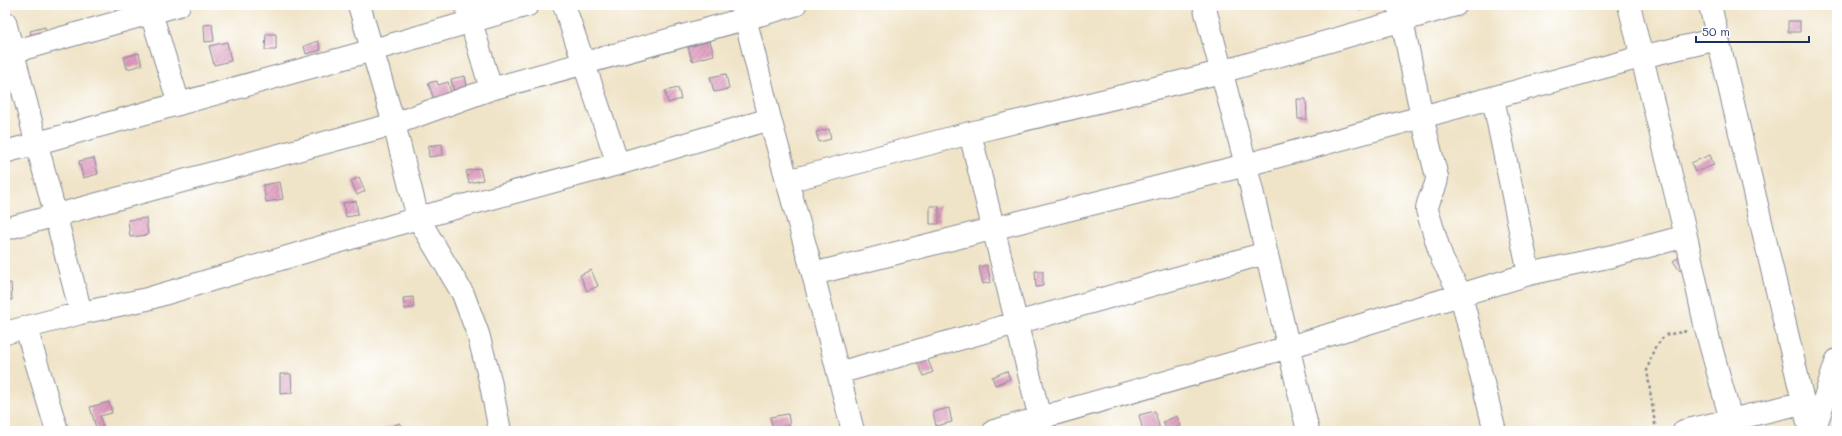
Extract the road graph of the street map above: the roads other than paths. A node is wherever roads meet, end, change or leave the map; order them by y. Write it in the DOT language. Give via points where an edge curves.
graph roads {
  1 [pos="179,5"];
  2 [pos="360,5"];
  3 [pos="528,5"];
  4 [pos="564,5"];
  5 [pos="795,5"];
  6 [pos="1204,5"];
  7 [pos="1456,5"];
  8 [pos="1629,5"];
  9 [pos="1710,5"];
  10 [pos="744,12"];
  11 [pos="1401,12"];
  12 [pos="150,13"];
  13 [pos="469,14"];
  14 [pos="5,22"];
  15 [pos="1718,39"];
  16 [pos="373,50"];
  17 [pos="9,53"];
  18 [pos="1641,57"];
  19 [pos="584,64"];
  20 [pos="1221,72"];
  21 [pos="491,89"];
  22 [pos="1493,98"];
  23 [pos="179,104"];
  24 [pos="1422,117"];
  25 [pos="770,119"];
  26 [pos="394,124"];
  27 [pos="970,133"];
  28 [pos="37,143"];
  29 [pos="5,152"];
  30 [pos="618,164"];
  31 [pos="1246,165"];
  32 [pos="787,181"];
  33 [pos="55,215"];
  34 [pos="418,218"];
  35 [pos="994,228"];
  36 [pos="5,229"];
  37 [pos="1686,236"];
  38 [pos="1266,253"];
  39 [pos="812,274"];
  40 [pos="1529,274"];
  41 [pos="1461,295"];
  42 [pos="82,312"];
  43 [pos="1017,323"];
  44 [pos="26,328"];
  45 [pos="5,333"];
  46 [pos="1289,347"];
  47 [pos="1837,360"];
  48 [pos="838,373"];
  49 [pos="1802,404"];
  50 [pos="1041,425"];
  51 [pos="1733,425"];
  52 [pos="57,431"];
  53 [pos="500,431"];
  54 [pos="853,431"];
  55 [pos="994,431"];
  56 [pos="1308,431"];
  57 [pos="1496,431"];
  58 [pos="1684,431"];
  59 [pos="1810,431"];
  60 [pos="1814,431"];
  1 -- 12 [label="street"];
  2 -- 16 [label="street"];
  3 -- 13 [label="street"];
  4 -- 19 [label="street"];
  5 -- 10 [label="street"];
  6 -- 20 [label="street"];
  7 -- 11 [label="street"];
  8 -- 18 [label="street"];
  9 -- 15 [label="street"];
  10 -- 19 [label="street"];
  10 -- 25 [label="street"];
  11 -- 20 [label="street"];
  11 -- 24 [label="street"];
  12 -- 17 [label="street"];
  12 -- 23 [label="street"];
  13 -- 16 [label="street"];
  13 -- 21 [label="street"];
  14 -- 17 [label="street"];
  15 -- 18 [label="street"];
  15 -- 49 [label="street"];
  16 -- 23 [label="street"];
  16 -- 26 [label="street"];
  17 -- 28 [label="street"];
  18 -- 22 [label="street"];
  18 -- 37 [label="street"];
  19 -- 21 [label="street"];
  19 -- 30 [label="street"];
  20 -- 27 [label="street"];
  20 -- 31 [label="street"];
  21 -- 26 [label="street"];
  22 -- 24 [label="street"];
  22 -- 40 [label="street"];
  23 -- 28 [label="street"];
  24 -- 31 [label="street"];
  24 -- 41 [label="street" via="1437,177 1427,210 1442,259"];
  25 -- 30 [label="street"];
  25 -- 32 [label="street"];
  26 -- 33 [label="street"];
  26 -- 34 [label="street"];
  27 -- 32 [label="street"];
  27 -- 35 [label="street"];
  28 -- 29 [label="street"];
  28 -- 33 [label="street"];
  30 -- 34 [label="street"];
  31 -- 35 [label="street"];
  31 -- 38 [label="street"];
  32 -- 39 [label="street"];
  33 -- 36 [label="street"];
  33 -- 42 [label="street"];
  34 -- 42 [label="street" via="147,299"];
  34 -- 53 [label="street" via="463,294 482,349"];
  35 -- 39 [label="street"];
  35 -- 43 [label="street"];
  37 -- 40 [label="street" via="1612,256"];
  37 -- 51 [label="street" via="1706,329"];
  38 -- 43 [label="street"];
  38 -- 46 [label="street"];
  39 -- 48 [label="street"];
  40 -- 41 [label="street"];
  41 -- 46 [label="street"];
  41 -- 57 [label="street"];
  42 -- 44 [label="street"];
  43 -- 48 [label="street"];
  43 -- 50 [label="street"];
  44 -- 45 [label="street"];
  44 -- 52 [label="street"];
  46 -- 50 [label="street"];
  46 -- 56 [label="street"];
  47 -- 60 [label="street"];
  48 -- 54 [label="street"];
  49 -- 51 [label="street"];
  49 -- 59 [label="street"];
  50 -- 55 [label="street"];
  51 -- 58 [label="street"];
}
